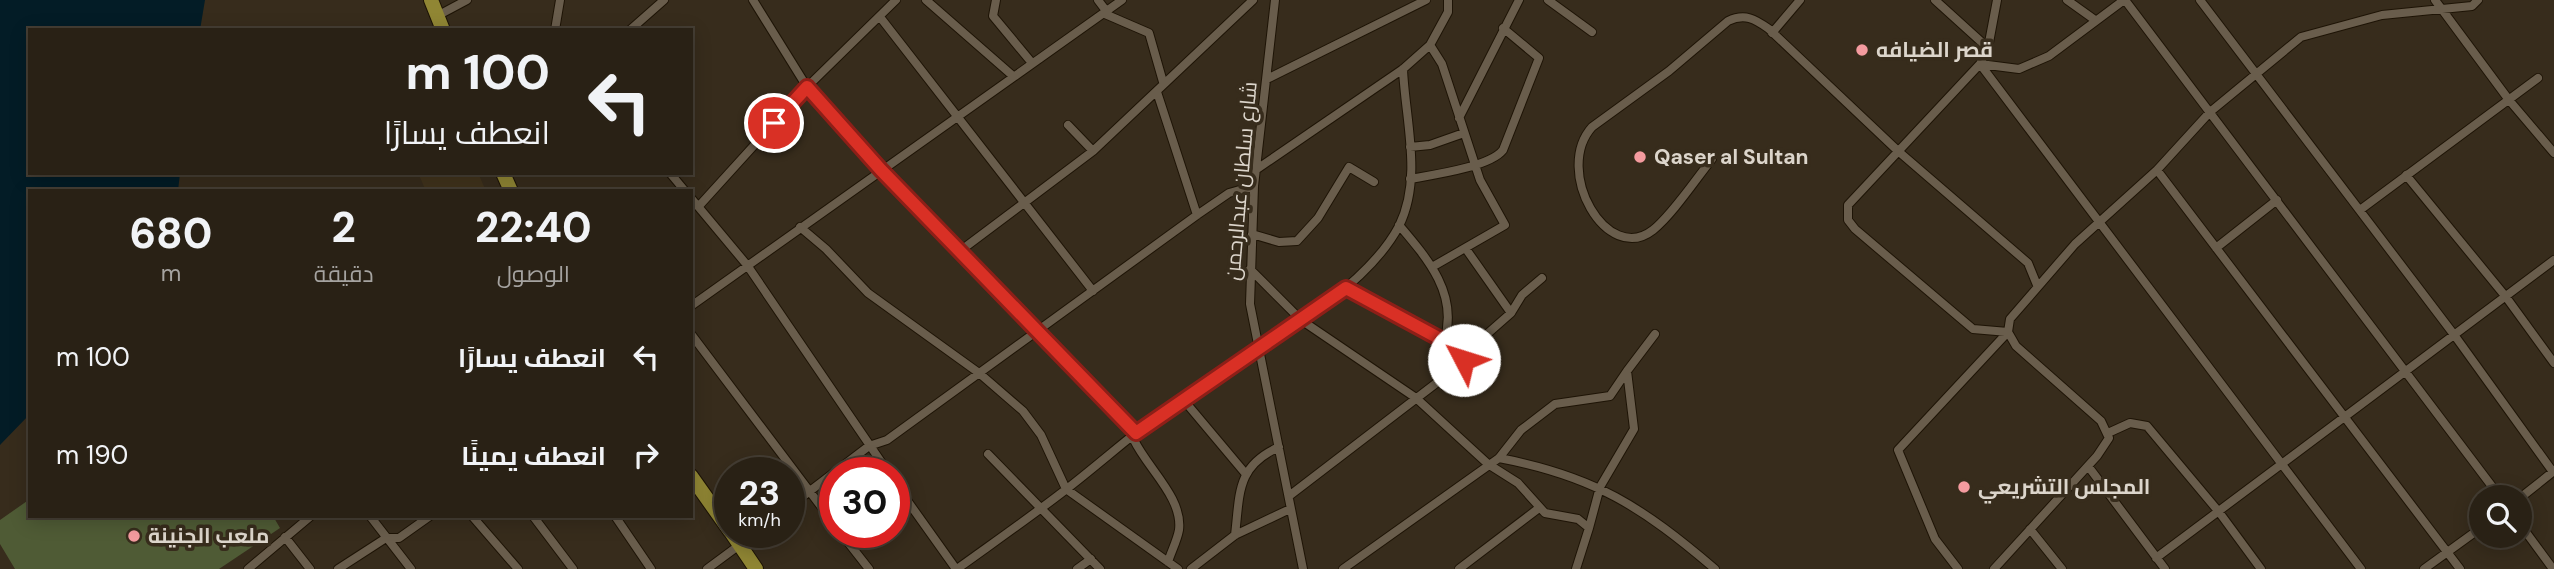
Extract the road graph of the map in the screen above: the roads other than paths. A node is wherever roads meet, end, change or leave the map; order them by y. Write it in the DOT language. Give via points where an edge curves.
graph roads {
  1 [pos="431,0"];
  2 [pos="467,0"];
  3 [pos="560,0"];
  4 [pos="664,0"];
  5 [pos="753,0"];
  6 [pos="896,0"];
  7 [pos="926,0"];
  8 [pos="996,0"];
  9 [pos="1097,0"];
  10 [pos="1122,0"];
  11 [pos="1253,0"];
  12 [pos="1275,0"];
  13 [pos="1426,0"];
  14 [pos="1448,0"];
  15 [pos="1519,0"];
  16 [pos="1548,0"];
  17 [pos="1800,0"];
  18 [pos="1935,0"];
  19 [pos="1997,0"];
  20 [pos="2067,0"];
  21 [pos="2125,0"];
  22 [pos="2200,0"];
  23 [pos="2435,0"];
  24 [pos="2478,0"];
  25 [pos="2442,9"];
  26 [pos="1106,13"];
  27 [pos="880,17"];
  28 [pos="2095,20"];
  29 [pos="440,23"];
  30 [pos="555,28"];
  31 [pos="632,28"];
  32 [pos="1503,28"];
  33 [pos="1592,32"];
  34 [pos="1772,33"];
  35 [pos="1430,45"];
  36 [pos="1988,48"];
  37 [pos="1032,63"];
  38 [pos="1980,64"];
  39 [pos="1403,69"];
  40 [pos="2255,73"];
  41 [pos="1013,76"];
  42 [pos="2538,78"];
  43 [pos="1267,79"];
  44 [pos="1163,82"];
  45 [pos="807,87"];
  46 [pos="1157,92"];
  47 [pos="2509,100"];
  48 [pos="2210,112"];
  49 [pos="958,116"];
  50 [pos="1459,118"];
  51 [pos="1068,125"];
  52 [pos="1464,133"];
  53 [pos="1410,147"];
  54 [pos="1093,151"];
  55 [pos="1898,151"];
  56 [pos="2554,153"];
  57 [pos="1712,159"];
  58 [pos="1476,164"];
  59 [pos="1257,169"];
  60 [pos="881,170"];
  61 [pos="2157,170"];
  62 [pos="672,175"];
  63 [pos="2406,175"];
  64 [pos="1410,179"];
  65 [pos="1374,182"];
  66 [pos="1254,186"];
  67 [pos="683,189"];
  68 [pos="693,200"];
  69 [pos="2277,200"];
  70 [pos="1027,204"];
  71 [pos="699,206"];
  72 [pos="2360,210"];
  73 [pos="1197,215"];
  74 [pos="2100,220"];
  75 [pos="1399,225"];
  76 [pos="800,227"];
  77 [pos="1252,234"];
  78 [pos="2216,248"];
  79 [pos="1466,249"];
  80 [pos="960,251"];
  81 [pos="2554,260"];
  82 [pos="747,265"];
  83 [pos="1432,267"];
  84 [pos="1250,269"];
  85 [pos="1542,278"];
  86 [pos="2038,285"];
  87 [pos="1346,288"];
  88 [pos="1093,291"];
  89 [pos="2506,297"];
  90 [pos="693,305"];
  91 [pos="1511,313"];
  92 [pos="1301,320"];
  93 [pos="1036,332"];
  94 [pos="2008,332"];
  95 [pos="1655,334"];
  96 [pos="2455,336"];
  97 [pos="693,337"];
  98 [pos="1444,341"];
  99 [pos="1261,348"];
  100 [pos="1464,360"];
  101 [pos="2554,363"];
  102 [pos="1627,371"];
  103 [pos="2407,372"];
  104 [pos="979,373"];
  105 [pos="1182,398"];
  106 [pos="1416,398"];
  107 [pos="2346,419"];
  108 [pos="1136,433"];
  109 [pos="2108,433"];
  110 [pos="869,446"];
  111 [pos="1279,447"];
  112 [pos="988,454"];
  113 [pos="877,457"];
  114 [pos="1499,458"];
  115 [pos="1488,464"];
  116 [pos="2283,464"];
  117 [pos="2088,466"];
  118 [pos="2554,472"];
  119 [pos="1245,473"];
  120 [pos="693,479"];
  121 [pos="2491,485"];
  122 [pos="1600,487"];
  123 [pos="1066,489"];
  124 [pos="2532,489"];
  125 [pos="809,492"];
  126 [pos="805,495"];
  127 [pos="1289,496"];
  128 [pos="910,504"];
  129 [pos="819,505"];
  130 [pos="1042,507"];
  131 [pos="714,508"];
  132 [pos="1539,508"];
  133 [pos="1290,509"];
  134 [pos="2219,512"];
  135 [pos="309,518"];
  136 [pos="371,518"];
  137 [pos="427,518"];
  138 [pos="473,518"];
  139 [pos="535,518"];
  140 [pos="616,518"];
  141 [pos="1589,528"];
  142 [pos="2030,529"];
  143 [pos="1235,535"];
  144 [pos="285,537"];
  145 [pos="2469,537"];
  146 [pos="386,538"];
  147 [pos="2532,540"];
  148 [pos="736,548"];
  149 [pos="742,548"];
  150 [pos="853,548"];
  151 [pos="2448,552"];
  152 [pos="2156,558"];
  153 [pos="1091,559"];
  154 [pos="1168,562"];
  155 [pos="248,569"];
  156 [pos="310,569"];
  157 [pos="338,569"];
  158 [pos="411,569"];
  159 [pos="518,569"];
  160 [pos="573,569"];
  161 [pos="651,569"];
  162 [pos="707,569"];
  163 [pos="756,569"];
  164 [pos="869,569"];
  165 [pos="956,569"];
  166 [pos="1077,569"];
  167 [pos="1100,569"];
  168 [pos="1178,569"];
  169 [pos="1191,569"];
  170 [pos="1303,569"];
  171 [pos="1343,569"];
  172 [pos="1459,569"];
  173 [pos="1576,569"];
  174 [pos="1715,569"];
  175 [pos="1958,569"];
  176 [pos="1994,569"];
  177 [pos="2062,569"];
  178 [pos="2165,569"];
  179 [pos="2261,569"];
  180 [pos="2361,569"];
  181 [pos="2424,569"];
  182 [pos="2460,569"];
  183 [pos="2553,569"];
  1 -- 29 [label="highway"];
  2 -- 29 [label="street"];
  3 -- 30 [label="street"];
  4 -- 31 [label="street"];
  5 -- 45 [label="street"];
  6 -- 27 [label="street"];
  7 -- 41 [label="street"];
  8 -- 37 [label="street" via="993,16"];
  9 -- 26 [label="street"];
  10 -- 26 [label="street"];
  11 -- 44 [label="street"];
  12 -- 43 [label="street, شارع سلطان عبدالرحمن"];
  13 -- 43 [label="street"];
  14 -- 35 [label="street" via="1448,12"];
  15 -- 32 [label="street"];
  16 -- 33 [label="street"];
  17 -- 34 [label="street"];
  18 -- 36 [label="street"];
  19 -- 36 [label="street"];
  20 -- 28 [label="street"];
  21 -- 28 [label="street"];
  21 -- 48 [label="street"];
  22 -- 40 [label="street"];
  23 -- 25 [label="street"];
  24 -- 25 [label="street" via="2472,6"];
  25 -- 40 [label="street" via="2382,15 2301,37"];
  25 -- 47 [label="street"];
  26 -- 37 [label="street"];
  26 -- 44 [label="street" via="1149,33"];
  27 -- 45 [label="street"];
  27 -- 49 [label="street"];
  28 -- 38 [label="street" via="2049,56 2019,69"];
  32 -- 50 [label="street"];
  32 -- 58 [label="street" via="1535,52 1539,63 1503,150"];
  34 -- 55 [label="street"];
  34 -- 57 [label="street" via="1750,17 1728,21 1592,127 1583,139 1578,176 1596,219 1606,229 1634,237 1652,231"];
  35 -- 39 [label="street"];
  35 -- 50 [label="street" via="1442,64"];
  36 -- 38 [label="street"];
  37 -- 41 [label="street"];
  38 -- 55 [label="street"];
  38 -- 74 [label="street"];
  39 -- 53 [label="street"];
  39 -- 59 [label="street"];
  40 -- 48 [label="street"];
  40 -- 72 [label="street"];
  41 -- 49 [label="street"];
  42 -- 47 [label="street"];
  43 -- 59 [label="street, شارع سلطان عبدالرحمن"];
  44 -- 46 [label="street"];
  45 -- 60 [label="street"];
  45 -- 71 [label="street"];
  46 -- 54 [label="street"];
  46 -- 73 [label="street"];
  47 -- 56 [label="street"];
  47 -- 63 [label="street"];
  48 -- 61 [label="street"];
  48 -- 69 [label="street"];
  49 -- 60 [label="street"];
  49 -- 70 [label="street"];
  50 -- 52 [label="street"];
  51 -- 54 [label="street"];
  52 -- 53 [label="street"];
  52 -- 58 [label="street"];
  53 -- 64 [label="street"];
  54 -- 70 [label="street"];
  55 -- 86 [label="street" via="2028,264"];
  55 -- 94 [label="street" via="1848,205 1848,220 1973,329"];
  58 -- 64 [label="street"];
  58 -- 79 [label="street" via="1485,192 1505,225"];
  59 -- 66 [label="street, شارع سلطان عبدالرحمن"];
  60 -- 76 [label="street"];
  60 -- 80 [label="street"];
  61 -- 74 [label="street"];
  61 -- 78 [label="street"];
  62 -- 67 [label="street"];
  63 -- 72 [label="street"];
  63 -- 89 [label="street"];
  64 -- 75 [label="street"];
  65 -- 77 [label="street" via="1349,167 1318,218 1297,241 1288,244"];
  66 -- 73 [label="street" via="1229,193"];
  66 -- 77 [label="street, شارع سلطان عبدالرحمن"];
  68 -- 71 [label="street"];
  69 -- 78 [label="street"];
  69 -- 103 [label="street"];
  70 -- 80 [label="street"];
  70 -- 88 [label="street"];
  71 -- 82 [label="street"];
  72 -- 96 [label="street"];
  73 -- 88 [label="street"];
  74 -- 86 [label="street"];
  74 -- 116 [label="street"];
  75 -- 83 [label="street"];
  75 -- 87 [label="street"];
  76 -- 82 [label="street"];
  76 -- 104 [label="street" via="868,293"];
  77 -- 84 [label="street, شارع سلطان عبدالرحمن"];
  78 -- 107 [label="street"];
  79 -- 83 [label="street"];
  79 -- 91 [label="street"];
  80 -- 93 [label="street"];
  81 -- 89 [label="street"];
  82 -- 90 [label="street"];
  82 -- 110 [label="street"];
  83 -- 98 [label="street" via="1450,315"];
  84 -- 92 [label="street"];
  84 -- 99 [label="street, شارع سلطان عبدالرحمن" via="1250,304"];
  85 -- 91 [label="street" via="1522,295"];
  86 -- 94 [label="street" via="2010,319"];
  87 -- 92 [label="street"];
  87 -- 98 [label="street"];
  88 -- 93 [label="street"];
  89 -- 96 [label="street"];
  89 -- 101 [label="street"];
  91 -- 100 [label="street"];
  92 -- 99 [label="street"];
  92 -- 106 [label="street"];
  93 -- 104 [label="street"];
  93 -- 108 [label="street"];
  94 -- 109 [label="street" via="2016,346 2102,421"];
  94 -- 175 [label="street" via="1898,450 1935,538"];
  95 -- 102 [label="street"];
  96 -- 103 [label="street"];
  96 -- 118 [label="street"];
  97 -- 125 [label="street"];
  98 -- 100 [label="street"];
  99 -- 105 [label="street"];
  99 -- 111 [label="street, شارع سلطان عبدالرحمن"];
  100 -- 106 [label="street"];
  102 -- 114 [label="street" via="1610,396 1555,404 1521,430"];
  102 -- 122 [label="street" via="1634,429"];
  103 -- 107 [label="street"];
  103 -- 121 [label="street"];
  104 -- 110 [label="street" via="887,439"];
  104 -- 123 [label="street" via="1035,425"];
  105 -- 108 [label="street"];
  105 -- 119 [label="street"];
  106 -- 115 [label="street"];
  106 -- 127 [label="street"];
  107 -- 116 [label="street"];
  107 -- 151 [label="street"];
  108 -- 123 [label="street"];
  108 -- 154 [label="street" via="1134,440 1145,463 1177,501 1179,530"];
  109 -- 117 [label="street" via="2107,442"];
  109 -- 134 [label="street" via="2130,423 2147,426"];
  110 -- 113 [label="street"];
  110 -- 125 [label="street"];
  111 -- 119 [label="street"];
  111 -- 127 [label="street, شارع سلطان عبدالرحمن"];
  112 -- 130 [label="street"];
  114 -- 115 [label="street"];
  114 -- 122 [label="street" via="1565,473"];
  115 -- 132 [label="street" via="1518,484"];
  115 -- 171 [label="street"];
  116 -- 134 [label="street"];
  116 -- 180 [label="street"];
  117 -- 142 [label="street"];
  117 -- 152 [label="street"];
  118 -- 124 [label="street"];
  119 -- 143 [label="street"];
  120 -- 131 [label="highway"];
  122 -- 141 [label="street"];
  122 -- 174 [label="street" via="1632,504"];
  123 -- 130 [label="street"];
  123 -- 154 [label="street"];
  125 -- 126 [label="street"];
  125 -- 129 [label="street"];
  127 -- 133 [label="street, شارع سلطان عبدالرحمن"];
  128 -- 165 [label="street"];
  130 -- 153 [label="street"];
  130 -- 165 [label="street"];
  132 -- 141 [label="street" via="1578,519"];
  132 -- 172 [label="street"];
  133 -- 143 [label="street"];
  133 -- 170 [label="street, شارع سلطان عبدالرحمن"];
  134 -- 152 [label="street"];
  134 -- 179 [label="street"];
  135 -- 144 [label="street"];
  136 -- 146 [label="street"];
  137 -- 146 [label="street" via="399,538"];
  138 -- 159 [label="street"];
  139 -- 160 [label="street"];
  140 -- 161 [label="street"];
  141 -- 173 [label="street"];
  142 -- 176 [label="street"];
  142 -- 177 [label="street"];
  143 -- 169 [label="street"];
  144 -- 155 [label="street"];
  144 -- 156 [label="street"];
  145 -- 151 [label="street"];
  146 -- 157 [label="street"];
  146 -- 158 [label="street"];
  147 -- 183 [label="street"];
  148 -- 162 [label="street"];
  149 -- 163 [label="highway"];
  150 -- 164 [label="street"];
  151 -- 181 [label="street"];
  151 -- 182 [label="street"];
  152 -- 178 [label="street"];
  153 -- 166 [label="street"];
  153 -- 167 [label="street"];
  154 -- 168 [label="street"];
}
